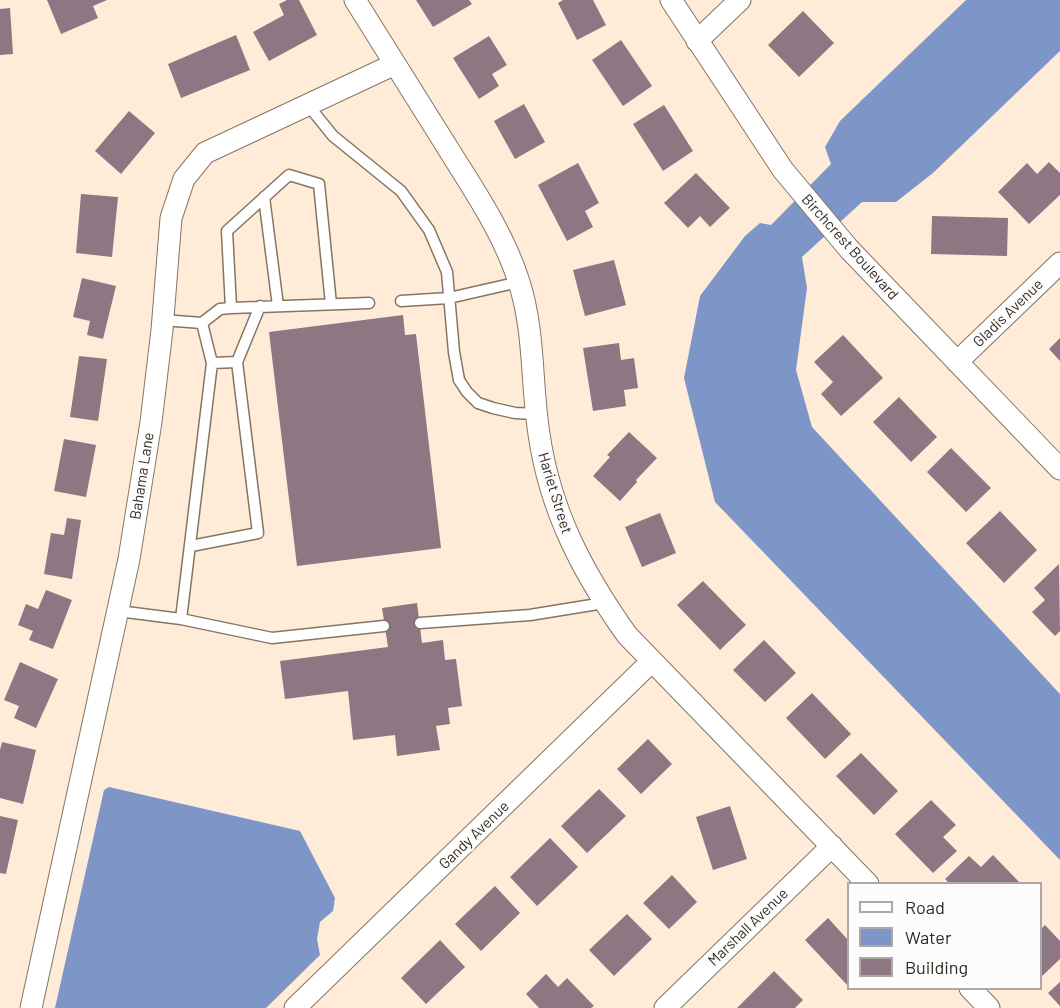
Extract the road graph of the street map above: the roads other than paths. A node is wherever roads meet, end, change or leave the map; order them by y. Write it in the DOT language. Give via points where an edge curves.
graph roads {
  1 [pos="355,0"];
  2 [pos="671,0"];
  3 [pos="740,0"];
  4 [pos="697,41"];
  5 [pos="395,64"];
  6 [pos="308,105"];
  7 [pos="264,196"];
  8 [pos="1060,264"];
  9 [pos="519,282"];
  10 [pos="449,298"];
  11 [pos="401,301"];
  12 [pos="369,303"];
  13 [pos="331,304"];
  14 [pos="260,306"];
  15 [pos="278,306"];
  16 [pos="231,308"];
  17 [pos="162,320"];
  18 [pos="202,323"];
  19 [pos="237,362"];
  20 [pos="957,362"];
  21 [pos="212,363"];
  22 [pos="536,414"];
  23 [pos="1060,469"];
  24 [pos="191,546"];
  25 [pos="604,603"];
  26 [pos="118,611"];
  27 [pos="181,618"];
  28 [pos="420,623"];
  29 [pos="384,626"];
  30 [pos="652,662"];
  31 [pos="832,846"];
  32 [pos="866,882"];
  33 [pos="972,990"];
  34 [pos="31,1008"];
  35 [pos="295,1008"];
  36 [pos="665,1008"];
  37 [pos="989,1008"];
  1 -- 5 [label="street, Hariet Street"];
  2 -- 4 [label="street, Birchcrest Boulevard"];
  3 -- 4 [label="street"];
  4 -- 20 [label="street, Birchcrest Boulevard" via="783,170 849,249"];
  5 -- 6 [label="street, Bahama Lane"];
  5 -- 9 [label="street, Hariet Street" via="486,210"];
  6 -- 10 [label="lane" via="333,136 401,191 429,230 443,261"];
  6 -- 17 [label="street, Bahama Lane" via="206,153 184,179 171,218"];
  7 -- 13 [label="lane" via="289,175 319,184"];
  7 -- 15 [label="lane"];
  7 -- 16 [label="lane" via="227,231"];
  8 -- 20 [label="street, Gladis Avenue"];
  9 -- 10 [label="lane"];
  9 -- 22 [label="street, Hariet Street" via="529,320"];
  10 -- 11 [label="lane"];
  10 -- 22 [label="lane" via="459,380 467,392 478,403 493,408"];
  12 -- 13 [label="lane"];
  13 -- 15 [label="lane"];
  14 -- 15 [label="lane"];
  14 -- 16 [label="lane"];
  14 -- 19 [label="lane"];
  16 -- 18 [label="lane" via="220,309"];
  17 -- 18 [label="lane"];
  17 -- 26 [label="street, Bahama Lane" via="151,422"];
  18 -- 21 [label="lane"];
  19 -- 21 [label="lane"];
  19 -- 24 [label="lane" via="258,533"];
  20 -- 23 [label="street, Birchcrest Boulevard"];
  21 -- 24 [label="lane"];
  22 -- 25 [label="street, Hariet Street" via="558,511 577,557"];
  24 -- 27 [label="lane"];
  25 -- 28 [label="lane" via="530,615"];
  25 -- 30 [label="street, Hariet Street"];
  26 -- 27 [label="lane"];
  26 -- 34 [label="street, Bahama Lane"];
  27 -- 29 [label="lane" via="272,638"];
  30 -- 31 [label="street, Hariet Street"];
  30 -- 35 [label="street, Gandy Avenue"];
  31 -- 32 [label="street, Hariet Street"];
  31 -- 36 [label="street, Marshall Avenue"];
  33 -- 37 [label="street"];
}
